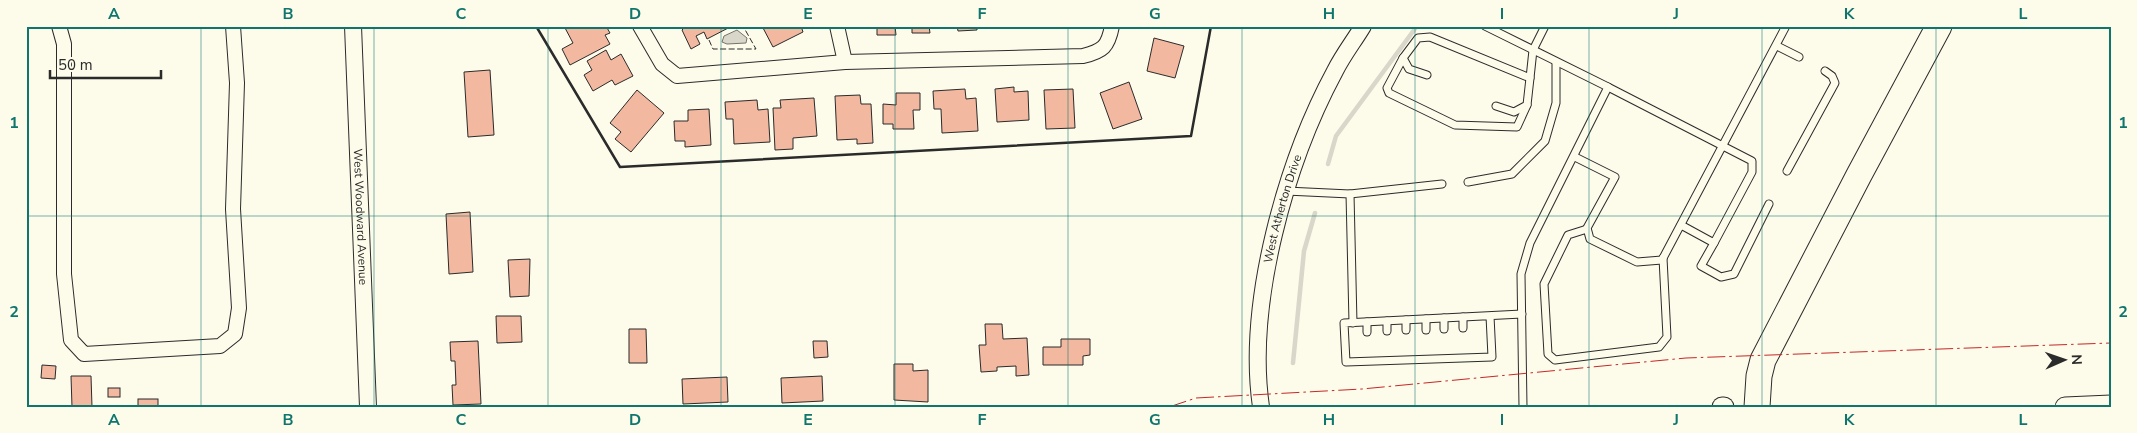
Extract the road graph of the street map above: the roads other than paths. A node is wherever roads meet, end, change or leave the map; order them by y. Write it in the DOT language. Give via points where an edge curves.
graph roads {
  1 [pos="59,26"];
  2 [pos="232,26"];
  3 [pos="353,26"];
  4 [pos="640,26"];
  5 [pos="837,26"];
  6 [pos="1112,26"];
  7 [pos="1363,26"];
  8 [pos="1485,26"];
  9 [pos="1545,26"];
  10 [pos="1786,26"];
  11 [pos="1939,26"];
  12 [pos="1776,46"];
  13 [pos="1533,50"];
  14 [pos="1799,57"];
  15 [pos="1403,58"];
  16 [pos="844,62"];
  17 [pos="1556,62"];
  18 [pos="1825,71"];
  19 [pos="1427,75"];
  20 [pos="1530,78"];
  21 [pos="1608,87"];
  22 [pos="1527,105"];
  23 [pos="1496,106"];
  24 [pos="1723,146"];
  25 [pos="1575,157"];
  26 [pos="1787,171"];
  27 [pos="1468,182"];
  28 [pos="1442,184"];
  29 [pos="1286,191"];
  30 [pos="1350,194"];
  31 [pos="1769,204"];
  32 [pos="1680,225"];
  33 [pos="1588,229"];
  34 [pos="1714,244"];
  35 [pos="1663,258"];
  36 [pos="1522,314"];
  37 [pos="1490,316"];
  38 [pos="1463,317"];
  39 [pos="1444,318"];
  40 [pos="1426,319"];
  41 [pos="1406,320"];
  42 [pos="1387,321"];
  43 [pos="1352,322"];
  44 [pos="1367,322"];
  45 [pos="1463,328"];
  46 [pos="1444,329"];
  47 [pos="1406,330"];
  48 [pos="1426,330"];
  49 [pos="1387,331"];
  50 [pos="1367,332"];
  51 [pos="1427,351"];
  52 [pos="1388,352"];
  53 [pos="1407,352"];
  54 [pos="1367,353"];
  55 [pos="1427,359"];
  56 [pos="1407,360"];
  57 [pos="1388,361"];
  58 [pos="1368,362"];
  59 [pos="2111,405"];
  60 [pos="368,407"];
  61 [pos="1261,407"];
  62 [pos="1523,407"];
  63 [pos="1757,407"];
  64 [pos="2065,407"];
  1 -- 2 [label="street" via="64,44 64,274 71,340 84,354 220,346 235,334 239,308 233,209 237,83"];
  3 -- 60 [label="street, West Woodward Avenue"];
  4 -- 16 [label="street" via="662,64 677,76"];
  5 -- 16 [label="street"];
  6 -- 16 [label="street" via="1109,39 1099,52 1083,56"];
  7 -- 29 [label="street, West Atherton Drive" via="1335,71 1305,136"];
  8 -- 13 [label="lane"];
  9 -- 13 [label="lane"];
  10 -- 12 [label="lane"];
  11 -- 63 [label="highway" via="1763,360"];
  12 -- 14 [label="lane"];
  12 -- 24 [label="lane"];
  13 -- 17 [label="lane"];
  13 -- 20 [label="lane"];
  15 -- 19 [label="lane" via="1409,69"];
  15 -- 20 [label="lane" via="1418,38 1430,37"];
  15 -- 22 [label="lane" via="1387,88 1389,93 1455,125 1517,127"];
  17 -- 21 [label="lane"];
  17 -- 27 [label="lane" via="1556,103 1545,142 1512,174"];
  18 -- 26 [label="lane" via="1835,83"];
  20 -- 22 [label="lane"];
  21 -- 24 [label="lane"];
  21 -- 25 [label="lane"];
  22 -- 23 [label="lane" via="1514,112"];
  24 -- 32 [label="lane"];
  24 -- 34 [label="lane" via="1752,161 1752,172"];
  25 -- 33 [label="lane" via="1615,177"];
  25 -- 36 [label="lane" via="1530,243 1521,274"];
  28 -- 30 [label="lane"];
  29 -- 30 [label="lane"];
  29 -- 61 [label="street, West Atherton Drive" via="1269,259 1260,325 1258,383"];
  30 -- 43 [label="lane"];
  31 -- 34 [label="lane" via="1734,274 1721,277 1702,266"];
  32 -- 34 [label="lane"];
  32 -- 35 [label="lane"];
  33 -- 35 [label="lane" via="1590,239 1637,262"];
  33 -- 35 [label="lane" via="1568,235 1544,284 1548,354 1555,360 1659,347 1667,338"];
  36 -- 37 [label="lane"];
  36 -- 62 [label="lane"];
  37 -- 38 [label="lane"];
  37 -- 55 [label="lane" via="1492,357 1464,354"];
  38 -- 39 [label="lane"];
  38 -- 45 [label="lane"];
  39 -- 40 [label="lane"];
  39 -- 46 [label="lane"];
  40 -- 41 [label="lane"];
  40 -- 48 [label="lane"];
  41 -- 42 [label="lane"];
  41 -- 47 [label="lane"];
  42 -- 44 [label="lane"];
  42 -- 49 [label="lane"];
  43 -- 44 [label="lane"];
  43 -- 58 [label="lane" via="1344,323 1346,362"];
  44 -- 50 [label="lane"];
  51 -- 55 [label="lane"];
  52 -- 57 [label="lane"];
  53 -- 56 [label="lane"];
  54 -- 58 [label="lane"];
  55 -- 56 [label="lane"];
  56 -- 57 [label="lane"];
  57 -- 58 [label="lane"];
  59 -- 64 [label="main road"];
}
